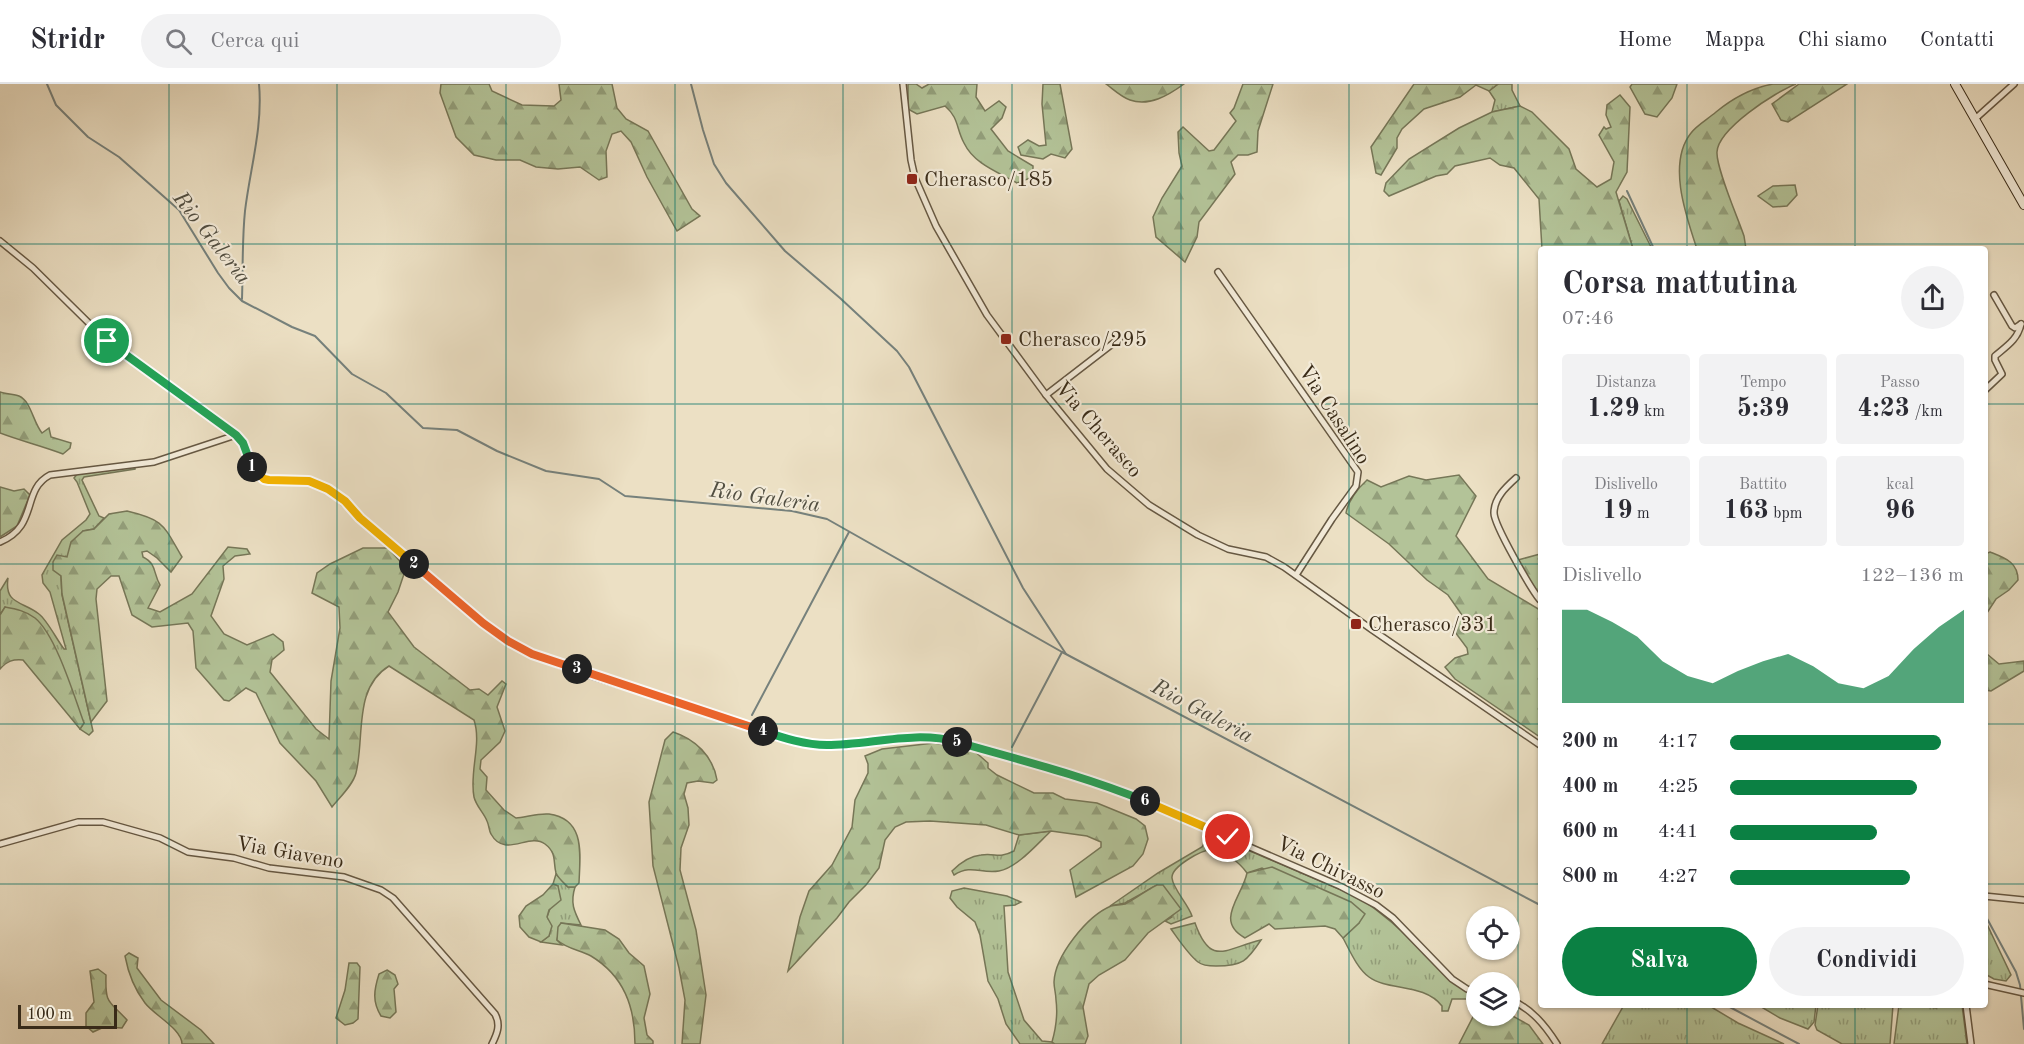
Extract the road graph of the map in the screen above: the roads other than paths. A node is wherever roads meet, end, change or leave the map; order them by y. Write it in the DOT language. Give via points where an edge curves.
graph roads {
  1 [pos="903,84"];
  2 [pos="1955,84"];
  3 [pos="2014,84"];
  4 [pos="1975,120"];
  5 [pos="2022,196"];
  6 [pos="2024,205"];
  7 [pos="0,242"];
  8 [pos="1218,272"];
  9 [pos="1994,296"];
  10 [pos="2023,323"];
  11 [pos="1120,338"];
  12 [pos="1988,387"];
  13 [pos="1046,395"];
  14 [pos="236,435"];
  15 [pos="1516,478"];
  16 [pos="0,542"];
  17 [pos="1296,575"];
  18 [pos="1538,597"];
  19 [pos="1538,744"];
  20 [pos="0,844"];
  21 [pos="1988,896"];
  22 [pos="2024,900"];
  23 [pos="1988,985"];
  24 [pos="1466,988"];
  25 [pos="2024,993"];
  26 [pos="1520,1004"];
  27 [pos="1966,1008"];
  28 [pos="492,1044"];
  29 [pos="1557,1044"];
  30 [pos="1971,1044"];
  1 -- 13 [label="street, Via Cherasco" via="910,160 936,226 987,315"];
  2 -- 4 [label="main road"];
  3 -- 4 [label="street"];
  4 -- 5 [label="main road"];
  5 -- 6 [label="main road"];
  7 -- 14 [label="street, Via Chivasso" via="33,268 107,341"];
  8 -- 17 [label="street, Via Casalino" via="1358,472 1356,486"];
  9 -- 10 [label="street" via="2012,326"];
  10 -- 12 [label="street" via="2015,339 1995,356 2002,375"];
  11 -- 13 [label="street"];
  13 -- 17 [label="street, Via Cherasco" via="1107,469 1149,505 1217,544 1266,557"];
  14 -- 16 [label="street" via="154,462 50,475 37,486 22,527"];
  14 -- 24 [label="street, Via Chivasso" via="253,468 264,479 309,481 328,489 483,623 532,654 803,743 827,745 925,737 952,740 1119,791 1376,905 1452,980"];
  15 -- 18 [label="street" via="1499,496 1494,515"];
  17 -- 19 [label="street, Via Cherasco"];
  20 -- 28 [label="street, Via Giaveno" via="78,822 103,822 160,838 188,852 269,868 337,875 381,890 393,898 495,1014 498,1029"];
  21 -- 22 [label="street"];
  23 -- 25 [label="street"];
  26 -- 29 [label="street" via="1535,1015"];
  27 -- 30 [label="street"];
}
